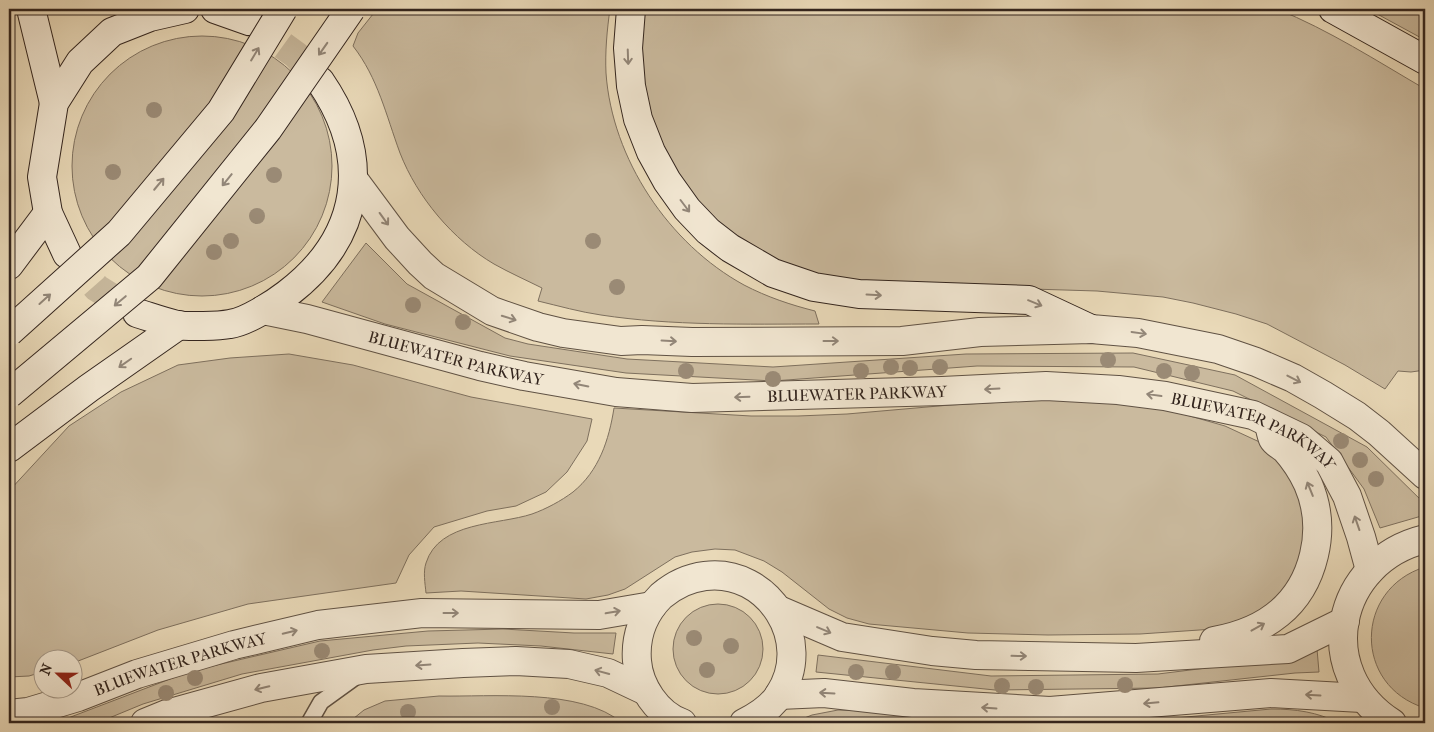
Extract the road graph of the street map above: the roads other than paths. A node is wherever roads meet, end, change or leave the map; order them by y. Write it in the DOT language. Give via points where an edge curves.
graph roads {
  1 [pos="32,9"];
  2 [pos="184,9"];
  3 [pos="215,9"];
  4 [pos="283,9"];
  5 [pos="351,9"];
  6 [pos="631,9"];
  7 [pos="1333,9"];
  8 [pos="139,13"];
  9 [pos="248,21"];
  10 [pos="1425,60"];
  11 [pos="320,81"];
  12 [pos="54,104"];
  13 [pos="354,180"];
  14 [pos="48,213"];
  15 [pos="67,254"];
  16 [pos="9,265"];
  17 [pos="263,310"];
  18 [pos="137,313"];
  19 [pos="179,326"];
  20 [pos="1091,329"];
  21 [pos="9,332"];
  22 [pos="9,394"];
  23 [pos="1269,423"];
  24 [pos="1380,433"];
  25 [pos="9,448"];
  26 [pos="1425,449"];
  27 [pos="1425,475"];
  28 [pos="1425,539"];
  29 [pos="1370,570"];
  30 [pos="652,606"];
  31 [pos="779,610"];
  32 [pos="1345,621"];
  33 [pos="1179,655"];
  34 [pos="366,669"];
  35 [pos="779,695"];
  36 [pos="1362,698"];
  37 [pos="663,712"];
  38 [pos="9,714"];
  39 [pos="168,720"];
  40 [pos="308,723"];
  41 [pos="744,723"];
  42 [pos="1392,723"];
  1 -- 12 [label="street"];
  2 -- 8 [label="street"];
  3 -- 9 [label="street"];
  21 -- 4 [label="street, one-way, bridge" via="119,233 220,111"];
  5 -- 22 [label="street, one-way, bridge" via="268,129 149,277"];
  6 -- 20 [label="street, one-way" via="628,48 631,86 638,120 651,152 687,209 730,248 773,273 814,287 859,294 1030,300"];
  7 -- 10 [label="street"];
  8 -- 12 [label="street" via="112,32 80,62"];
  11 -- 13 [label="street" via="341,117"];
  12 -- 14 [label="street" via="42,177"];
  13 -- 17 [label="street" via="346,218 327,253 301,283"];
  13 -- 20 [label="street, one-way" via="397,238 440,280 496,314 553,331 621,341 702,342 902,341 980,332"];
  14 -- 15 [label="street"];
  14 -- 16 [label="street"];
  17 -- 19 [label="street" via="232,324"];
  23 -- 17 [label="street, BLUEWATER PARKWAY, one-way" via="1253,415 1165,396 1046,386 692,398 616,392 480,366"];
  18 -- 19 [label="street"];
  19 -- 25 [label="street, one-way" via="88,388"];
  20 -- 24 [label="street, one-way" via="1171,338 1236,354 1293,378"];
  29 -- 23 [label="street, BLUEWATER PARKWAY, one-way" via="1347,496 1329,462 1301,438"];
  33 -- 23 [label="street, one-way" via="1206,642 1243,635 1275,617 1291,603 1307,578 1318,537 1315,503 1297,465 1273,439"];
  24 -- 26 [label="street"];
  24 -- 27 [label="street"];
  28 -- 29 [label="street" via="1390,553"];
  29 -- 32 [label="street" via="1350,602"];
  30 -- 31 [label="street" via="677,585 692,578 716,575 741,579 762,592"];
  30 -- 37 [label="street" via="641,626 636,648 638,670"];
  38 -- 30 [label="street, BLUEWATER PARKWAY, one-way" via="28,712 78,697 136,674 234,645 318,626 422,613 599,615"];
  31 -- 33 [label="street, one-way" via="842,637 932,651 996,656 1136,658"];
  31 -- 35 [label="street" via="788,630 792,652 788,675"];
  32 -- 33 [label="street" via="1288,649"];
  32 -- 36 [label="street" via="1346,664"];
  37 -- 34 [label="street, one-way" via="608,673 569,664 498,662"];
  34 -- 39 [label="street, one-way" via="261,688"];
  34 -- 40 [label="lane" via="321,702"];
  36 -- 35 [label="street, one-way" via="1271,693 1050,712 913,703 824,692"];
  35 -- 41 [label="street" via="761,714"];
  36 -- 42 [label="street"];
}
